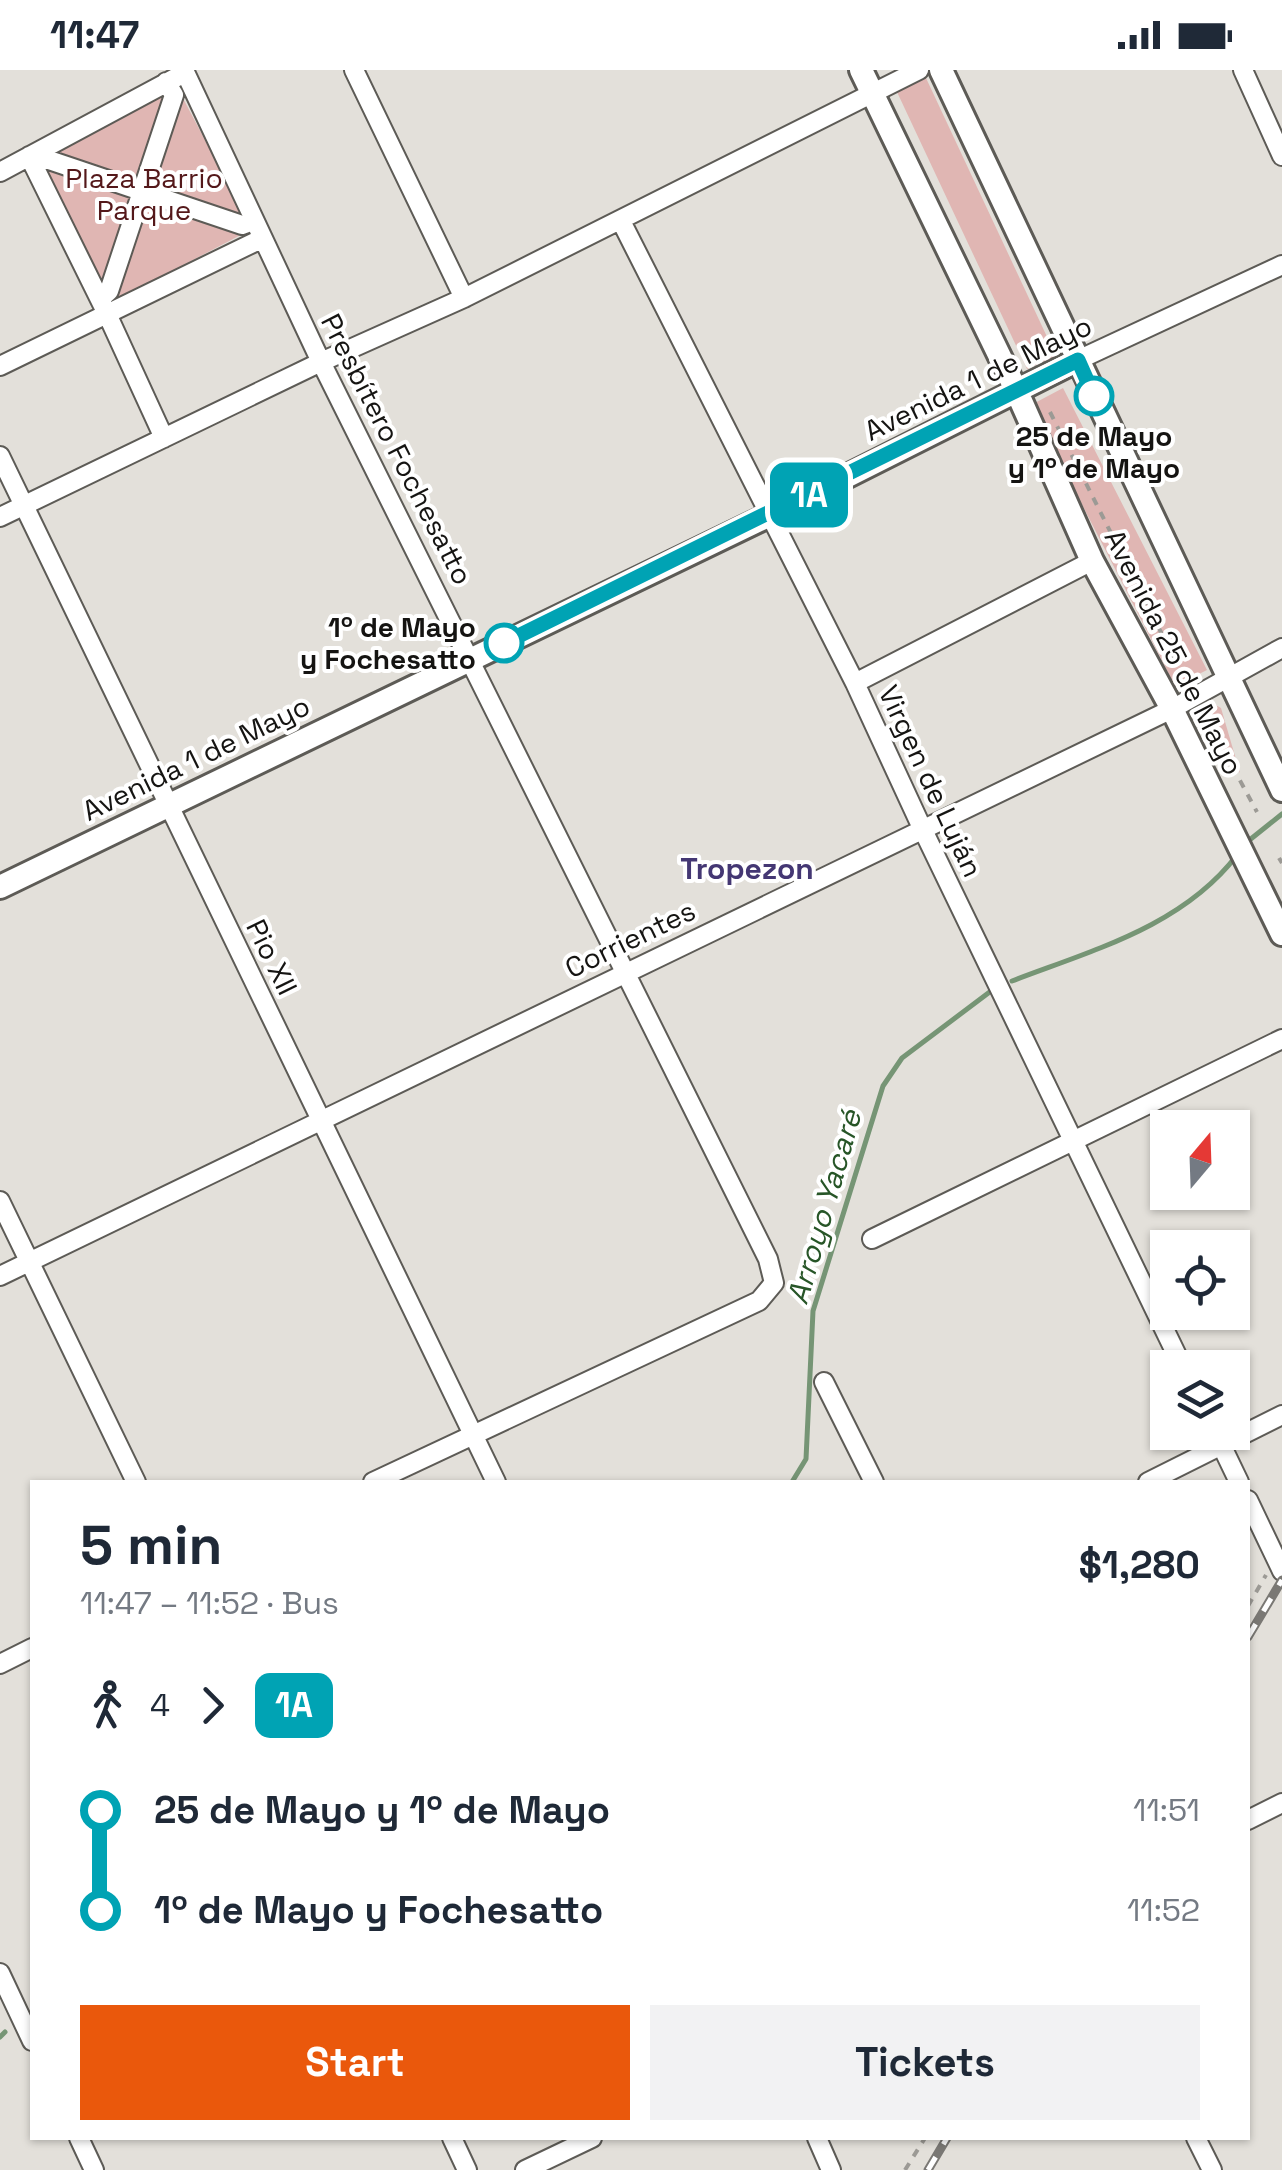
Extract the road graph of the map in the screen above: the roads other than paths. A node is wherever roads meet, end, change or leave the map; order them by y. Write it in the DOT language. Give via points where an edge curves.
graph roads {
  1 [pos="354,70"];
  2 [pos="860,70"];
  3 [pos="919,70"];
  4 [pos="941,70"];
  5 [pos="1243,70"];
  6 [pos="187,71"];
  7 [pos="166,82"];
  8 [pos="871,92"];
  9 [pos="35,153"];
  10 [pos="1282,156"];
  11 [pos="0,172"];
  12 [pos="141,190"];
  13 [pos="253,221"];
  14 [pos="621,221"];
  15 [pos="261,239"];
  16 [pos="1282,265"];
  17 [pos="464,298"];
  18 [pos="104,307"];
  19 [pos="1078,360"];
  20 [pos="321,362"];
  21 [pos="0,366"];
  22 [pos="1027,388"];
  23 [pos="164,438"];
  24 [pos="0,456"];
  25 [pos="22,506"];
  26 [pos="770,515"];
  27 [pos="0,517"];
  28 [pos="1092,560"];
  29 [pos="1282,648"];
  30 [pos="471,659"];
  31 [pos="1230,677"];
  32 [pos="855,683"];
  33 [pos="1172,709"];
  34 [pos="1281,787"];
  35 [pos="167,804"];
  36 [pos="922,828"];
  37 [pos="0,887"];
  38 [pos="1282,934"];
  39 [pos="627,971"];
  40 [pos="1282,1039"];
  41 [pos="322,1121"];
  42 [pos="1073,1141"];
  43 [pos="0,1202"];
  44 [pos="872,1239"];
  45 [pos="29,1261"];
  46 [pos="0,1276"];
  47 [pos="1174,1350"];
  48 [pos="824,1382"];
  49 [pos="1282,1416"];
  50 [pos="1250,1428"];
  51 [pos="472,1434"];
  52 [pos="1201,1450"];
  53 [pos="1223,1450"];
  54 [pos="135,1480"];
  55 [pos="376,1480"];
  56 [pos="495,1480"];
  57 [pos="873,1480"];
  58 [pos="1151,1480"];
  59 [pos="1238,1480"];
  60 [pos="1250,1504"];
  61 [pos="1282,1571"];
  62 [pos="30,1649"];
  63 [pos="0,1664"];
  64 [pos="1282,1803"];
  65 [pos="1250,1819"];
  66 [pos="0,1974"];
  67 [pos="30,2037"];
  68 [pos="80,2140"];
  69 [pos="453,2140"];
  70 [pos="588,2140"];
  71 [pos="819,2140"];
  72 [pos="1197,2140"];
  73 [pos="94,2170"];
  74 [pos="467,2170"];
  75 [pos="526,2170"];
  76 [pos="832,2170"];
  77 [pos="1212,2170"];
  1 -- 17 [label="street"];
  2 -- 8 [label="main road, Avenida 25 de Mayo"];
  3 -- 8 [label="street"];
  4 -- 19 [label="main road, Avenida 25 de Mayo"];
  5 -- 10 [label="street"];
  6 -- 7 [label="street"];
  6 -- 13 [label="street, Presbítero Fochesatto"];
  7 -- 9 [label="street"];
  7 -- 12 [label="street" via="174,95"];
  8 -- 14 [label="street"];
  8 -- 22 [label="main road, Avenida 25 de Mayo"];
  9 -- 11 [label="street"];
  9 -- 12 [label="street"];
  9 -- 18 [label="street"];
  12 -- 13 [label="street" via="242,225"];
  12 -- 18 [label="street"];
  13 -- 15 [label="street, Presbítero Fochesatto"];
  14 -- 17 [label="street"];
  14 -- 26 [label="street, Virgen de Luján"];
  15 -- 18 [label="street"];
  15 -- 20 [label="street, Presbítero Fochesatto"];
  16 -- 19 [label="street, Avenida 1 de Mayo"];
  17 -- 20 [label="street"];
  18 -- 21 [label="street"];
  18 -- 23 [label="street"];
  19 -- 22 [label="main road, Avenida 1 de Mayo"];
  19 -- 31 [label="main road, Avenida 25 de Mayo"];
  20 -- 23 [label="street"];
  20 -- 30 [label="street, Presbítero Fochesatto"];
  22 -- 26 [label="main road, Avenida 1 de Mayo"];
  22 -- 28 [label="main road, Avenida 25 de Mayo"];
  23 -- 25 [label="street"];
  24 -- 25 [label="street, Pio XII"];
  25 -- 27 [label="street"];
  25 -- 35 [label="street, Pio XII"];
  26 -- 30 [label="main road, Avenida 1 de Mayo"];
  26 -- 32 [label="street, Virgen de Luján"];
  28 -- 32 [label="street"];
  28 -- 33 [label="main road, Avenida 25 de Mayo"];
  29 -- 31 [label="street, Corrientes"];
  30 -- 35 [label="main road, Avenida 1 de Mayo"];
  30 -- 39 [label="street, Presbítero Fochesatto"];
  31 -- 33 [label="street, Corrientes"];
  31 -- 34 [label="main road, Avenida 25 de Mayo"];
  32 -- 36 [label="street, Virgen de Luján"];
  33 -- 36 [label="street, Corrientes"];
  33 -- 38 [label="main road, Avenida 25 de Mayo"];
  35 -- 37 [label="main road, Avenida 1 de Mayo"];
  35 -- 41 [label="street, Pio XII"];
  36 -- 39 [label="street, Corrientes"];
  36 -- 42 [label="street, Virgen de Luján"];
  39 -- 41 [label="street, Corrientes"];
  39 -- 51 [label="street, Presbítero Fochesatto" via="774,1283 759,1301"];
  40 -- 42 [label="street"];
  41 -- 45 [label="street, Corrientes"];
  41 -- 51 [label="street, Pio XII"];
  42 -- 44 [label="street"];
  42 -- 47 [label="street, Virgen de Luján"];
  43 -- 45 [label="street"];
  45 -- 46 [label="street, Corrientes"];
  45 -- 54 [label="street"];
  48 -- 57 [label="street"];
  49 -- 50 [label="street"];
  51 -- 55 [label="street"];
  51 -- 56 [label="street, Pio XII"];
  52 -- 58 [label="street"];
  53 -- 59 [label="street"];
  60 -- 61 [label="street"];
  62 -- 63 [label="street"];
  64 -- 65 [label="street"];
  66 -- 67 [label="street"];
  68 -- 73 [label="street"];
  69 -- 74 [label="street"];
  70 -- 75 [label="street"];
  71 -- 76 [label="street"];
  72 -- 77 [label="street"];
}
